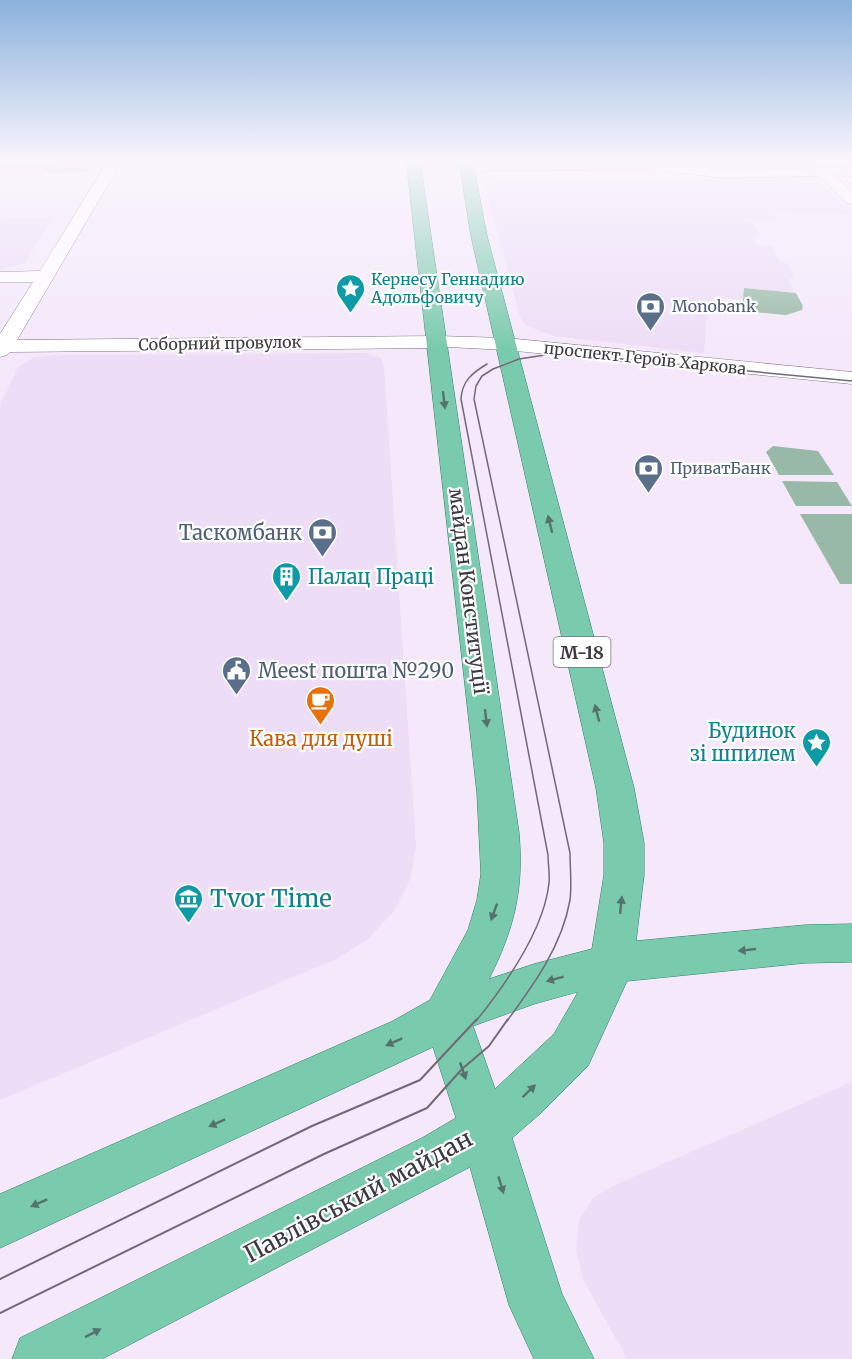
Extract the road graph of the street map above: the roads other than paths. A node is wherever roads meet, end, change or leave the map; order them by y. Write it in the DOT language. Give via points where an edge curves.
graph roads {
  1 [pos="78,222"];
  2 [pos="422,222"];
  3 [pos="476,222"];
  4 [pos="45,276"];
  5 [pos="0,277"];
  6 [pos="437,342"];
  7 [pos="506,344"];
  8 [pos="1,349"];
  9 [pos="852,378"];
  10 [pos="852,943"];
  11 [pos="612,963"];
  12 [pos="446,1015"];
  13 [pos="484,1129"];
  14 [pos="0,1221"];
  15 [pos="41,1359"];
  16 [pos="565,1359"];
  1 -- 4 [label="street"];
  2 -- 6 [label="main road, майдан Конституції"];
  3 -- 7 [label="main road, М-18"];
  4 -- 5 [label="street"];
  4 -- 8 [label="street"];
  6 -- 7 [label="street, проспект Героїв Харкова"];
  6 -- 8 [label="street, Соборний провулок"];
  6 -- 12 [label="main road, майдан Конституції, one-way" via="502,865 498,902 485,937"];
  7 -- 9 [label="street, проспект Героїв Харкова"];
  11 -- 7 [label="main road, М-18, one-way" via="624,876 617,799"];
  10 -- 11 [label="main road, one-way"];
  11 -- 12 [label="main road, one-way" via="534,984"];
  13 -- 11 [label="main road, Павлівський майдан, one-way" via="571,1050"];
  12 -- 13 [label="main road, one-way"];
  12 -- 14 [label="main road, one-way" via="409,1036"];
  15 -- 13 [label="main road, Павлівський майдан, one-way" via="440,1156"];
  13 -- 16 [label="main road, one-way" via="537,1305"];
}
